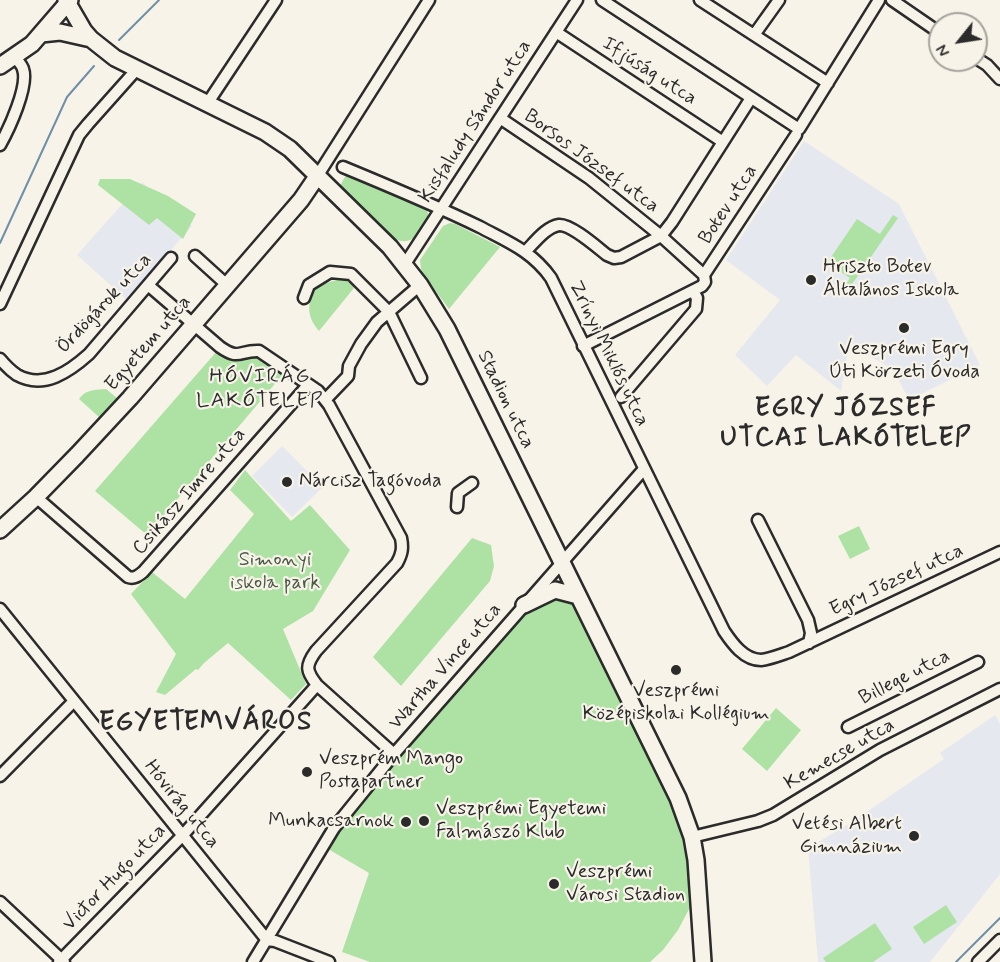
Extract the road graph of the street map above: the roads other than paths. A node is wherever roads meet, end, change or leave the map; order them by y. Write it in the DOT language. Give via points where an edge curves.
graph roads {
  1 [pos="276,0"];
  2 [pos="429,0"];
  3 [pos="577,0"];
  4 [pos="602,0"];
  5 [pos="700,0"];
  6 [pos="779,0"];
  7 [pos="879,0"];
  8 [pos="892,0"];
  9 [pos="68,1"];
  10 [pos="928,25"];
  11 [pos="556,32"];
  12 [pos="41,34"];
  13 [pos="754,35"];
  14 [pos="96,44"];
  15 [pos="15,57"];
  16 [pos="0,66"];
  17 [pos="988,66"];
  18 [pos="137,69"];
  19 [pos="1000,79"];
  20 [pos="828,83"];
  21 [pos="751,98"];
  22 [pos="207,104"];
  23 [pos="500,118"];
  24 [pos="798,132"];
  25 [pos="723,142"];
  26 [pos="0,145"];
  27 [pos="343,167"];
  28 [pos="318,175"];
  29 [pos="301,200"];
  30 [pos="345,203"];
  31 [pos="441,208"];
  32 [pos="661,236"];
  33 [pos="526,251"];
  34 [pos="195,256"];
  35 [pos="171,258"];
  36 [pos="405,264"];
  37 [pos="704,275"];
  38 [pos="148,285"];
  39 [pos="226,285"];
  40 [pos="420,285"];
  41 [pos="693,291"];
  42 [pos="304,297"];
  43 [pos="0,304"];
  44 [pos="389,312"];
  45 [pos="194,325"];
  46 [pos="583,346"];
  47 [pos="0,359"];
  48 [pos="421,378"];
  49 [pos="308,385"];
  50 [pos="621,397"];
  51 [pos="325,400"];
  52 [pos="644,469"];
  53 [pos="472,483"];
  54 [pos="36,497"];
  55 [pos="457,507"];
  56 [pos="758,520"];
  57 [pos="0,530"];
  58 [pos="1000,552"];
  59 [pos="562,563"];
  60 [pos="578,596"];
  61 [pos="524,605"];
  62 [pos="0,609"];
  63 [pos="809,643"];
  64 [pos="746,655"];
  65 [pos="978,662"];
  66 [pos="317,685"];
  67 [pos="1000,689"];
  68 [pos="74,701"];
  69 [pos="848,727"];
  70 [pos="394,754"];
  71 [pos="0,776"];
  72 [pos="182,836"];
  73 [pos="692,837"];
  74 [pos="0,902"];
  75 [pos="267,940"];
  76 [pos="1000,940"];
  77 [pos="61,961"];
  78 [pos="253,962"];
  79 [pos="329,962"];
  80 [pos="703,962"];
  81 [pos="978,962"];
  1 -- 22 [label="street"];
  2 -- 28 [label="street"];
  3 -- 11 [label="street, Kisfaludy Sándor utca"];
  4 -- 21 [label="street"];
  5 -- 13 [label="street"];
  6 -- 13 [label="street"];
  7 -- 20 [label="street, Botev utca"];
  8 -- 10 [label="street"];
  9 -- 12 [label="street"];
  9 -- 14 [label="street, Stadion utca"];
  11 -- 23 [label="street, Kisfaludy Sándor utca"];
  11 -- 25 [label="street, Ifjúság utca"];
  12 -- 14 [label="street" via="60,32"];
  12 -- 15 [label="street"];
  13 -- 20 [label="street"];
  14 -- 18 [label="street, Stadion utca"];
  15 -- 16 [label="street"];
  15 -- 26 [label="street" via="23,69 23,83"];
  17 -- 19 [label="street"];
  18 -- 22 [label="street, Stadion utca"];
  18 -- 43 [label="street" via="79,135"];
  20 -- 24 [label="street, Botev utca"];
  21 -- 24 [label="street"];
  21 -- 25 [label="street, Borsos József utca"];
  22 -- 28 [label="street, Stadion utca" via="275,138"];
  23 -- 31 [label="street, Kisfaludy Sándor utca"];
  23 -- 32 [label="street, Borsos József utca" via="590,178"];
  24 -- 37 [label="street, Botev utca"];
  25 -- 32 [label="street, Borsos József utca"];
  27 -- 31 [label="street, Zrínyi Miklós utca"];
  28 -- 29 [label="street, Egyetem utca"];
  28 -- 30 [label="street, Stadion utca"];
  29 -- 30 [label="street" via="315,194"];
  29 -- 39 [label="street, Egyetem utca"];
  30 -- 36 [label="street, Stadion utca"];
  31 -- 33 [label="street, Zrínyi Miklós utca"];
  31 -- 36 [label="street, Kisfaludy Sándor utca"];
  32 -- 33 [label="street, Borsos József utca" via="614,258 559,225"];
  32 -- 37 [label="street, Borsos József utca"];
  33 -- 46 [label="street, Zrínyi Miklós utca" via="551,278"];
  34 -- 39 [label="street"];
  35 -- 38 [label="street, Ördögárok utca"];
  36 -- 40 [label="street, Stadion utca"];
  37 -- 41 [label="street, Botev utca" via="705,282"];
  38 -- 45 [label="street"];
  38 -- 47 [label="street, Ördögárok utca" via="89,354 59,376 27,378"];
  39 -- 45 [label="street, Egyetem utca"];
  40 -- 44 [label="street"];
  40 -- 59 [label="street, Stadion utca" via="447,329"];
  41 -- 46 [label="street, Botev utca"];
  41 -- 50 [label="street, Botev utca" via="696,309"];
  42 -- 44 [label="street" via="309,285 330,272 351,274"];
  44 -- 48 [label="street"];
  44 -- 51 [label="street" via="361,344 348,376"];
  45 -- 49 [label="street" via="229,354 259,351"];
  45 -- 54 [label="street, Egyetem utca"];
  46 -- 52 [label="street, Zrínyi Miklós utca"];
  49 -- 51 [label="street"];
  49 -- 54 [label="street, Csikász Imre utca" via="137,577 128,577"];
  51 -- 66 [label="street" via="401,538 402,554 309,661 308,674"];
  52 -- 59 [label="street, Wartha Vince utca"];
  52 -- 64 [label="street, Zrínyi Miklós utca" via="724,631"];
  53 -- 55 [label="street" via="458,493"];
  54 -- 57 [label="street, Egyetem utca"];
  56 -- 63 [label="street, Egry József utca" via="808,620"];
  58 -- 63 [label="street, Egry József utca"];
  59 -- 60 [label="street, Stadion utca"];
  59 -- 61 [label="street, Wartha Vince utca"];
  60 -- 61 [label="street" via="555,590"];
  60 -- 73 [label="street, Stadion utca" via="678,798"];
  61 -- 70 [label="street, Wartha Vince utca"];
  62 -- 68 [label="street, Hóvirág utca"];
  63 -- 64 [label="street, Egry József utca" via="758,660"];
  65 -- 69 [label="street, Billege utca"];
  66 -- 70 [label="street"];
  66 -- 72 [label="street, Victor Hugo utca"];
  67 -- 73 [label="street, Kemecse utca" via="880,750 773,815"];
  68 -- 71 [label="street"];
  68 -- 72 [label="street, Hóvirág utca"];
  70 -- 75 [label="street, Wartha Vince utca" via="334,828"];
  72 -- 75 [label="street, Hóvirág utca"];
  72 -- 77 [label="street, Victor Hugo utca"];
  73 -- 80 [label="street, Stadion utca"];
  74 -- 77 [label="street"];
  75 -- 78 [label="street, Wartha Vince utca"];
  75 -- 79 [label="street"];
  76 -- 81 [label="street"];
}
